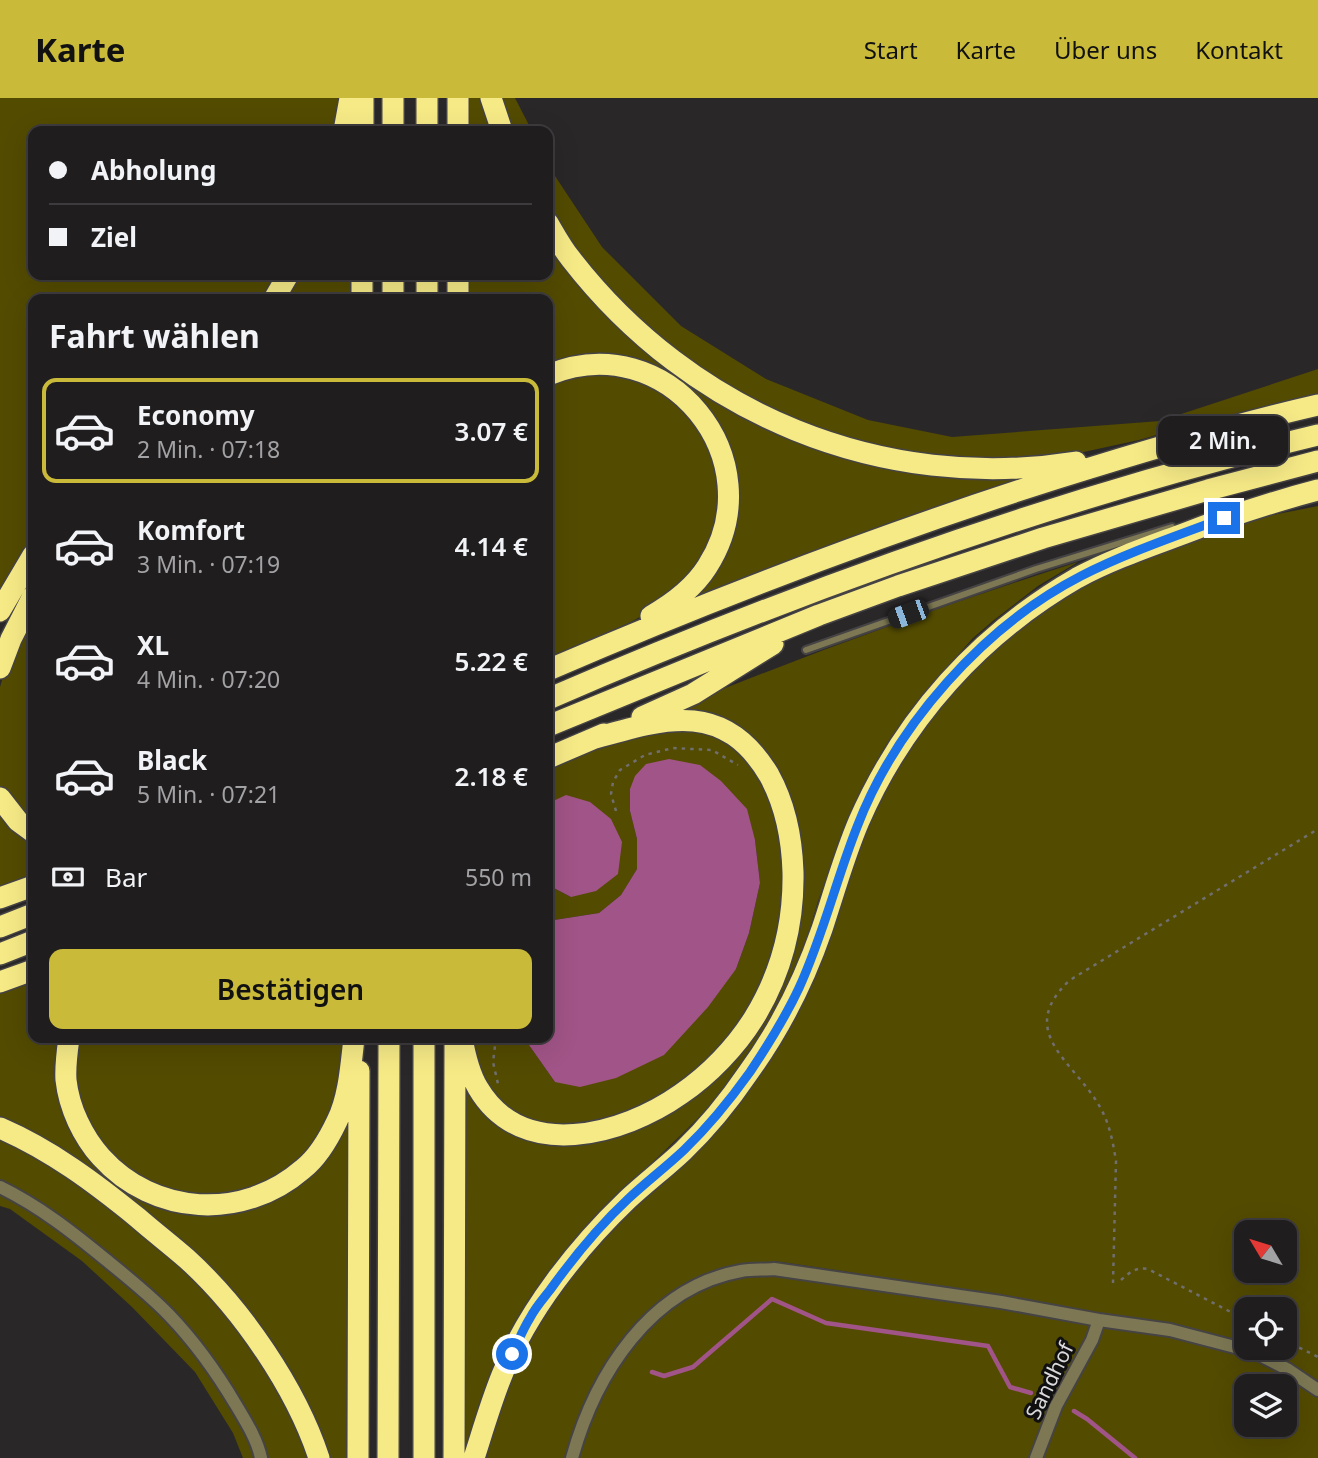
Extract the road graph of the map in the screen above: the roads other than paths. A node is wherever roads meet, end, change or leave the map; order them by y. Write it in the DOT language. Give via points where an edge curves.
graph roads {
  1 [pos="350,98"];
  2 [pos="363,98"];
  3 [pos="393,98"];
  4 [pos="427,98"];
  5 [pos="458,98"];
  6 [pos="491,98"];
  7 [pos="345,126"];
  8 [pos="363,126"];
  9 [pos="393,126"];
  10 [pos="427,126"];
  11 [pos="458,126"];
  12 [pos="500,126"];
  13 [pos="553,231"];
  14 [pos="553,374"];
  15 [pos="1318,405"];
  16 [pos="1318,435"];
  17 [pos="1133,454"];
  18 [pos="1318,461"];
  19 [pos="1318,490"];
  20 [pos="1224,518"];
  21 [pos="1186,523"];
  22 [pos="1174,527"];
  23 [pos="28,563"];
  24 [pos="28,606"];
  25 [pos="0,611"];
  26 [pos="819,615"];
  27 [pos="806,650"];
  28 [pos="589,653"];
  29 [pos="0,668"];
  30 [pos="553,668"];
  31 [pos="553,697"];
  32 [pos="553,724"];
  33 [pos="592,740"];
  34 [pos="553,756"];
  35 [pos="0,798"];
  36 [pos="28,828"];
  37 [pos="28,888"];
  38 [pos="0,898"];
  39 [pos="28,916"];
  40 [pos="0,926"];
  41 [pos="28,943"];
  42 [pos="0,954"];
  43 [pos="28,972"];
  44 [pos="0,982"];
  45 [pos="68,1043"];
  46 [pos="356,1043"];
  47 [pos="357,1043"];
  48 [pos="390,1043"];
  49 [pos="424,1043"];
  50 [pos="455,1043"];
  51 [pos="463,1043"];
  52 [pos="0,1128"];
  53 [pos="0,1187"];
  54 [pos="1099,1320"];
  55 [pos="1318,1391"];
  56 [pos="261,1458"];
  57 [pos="319,1458"];
  58 [pos="358,1458"];
  59 [pos="388,1458"];
  60 [pos="424,1458"];
  61 [pos="454,1458"];
  62 [pos="474,1458"];
  63 [pos="572,1458"];
  64 [pos="1036,1458"];
  1 -- 7 [label="highway"];
  2 -- 8 [label="highway"];
  3 -- 9 [label="highway"];
  4 -- 10 [label="highway"];
  5 -- 11 [label="highway"];
  6 -- 12 [label="highway"];
  13 -- 17 [label="highway" via="604,298 662,353 740,404 801,433 887,458 956,468 1050,466"];
  14 -- 28 [label="highway" via="578,366 616,365 663,381 701,415 720,448 728,476 724,527 706,568 668,606"];
  15 -- 17 [label="highway"];
  16 -- 31 [label="highway" via="1110,490 956,540 747,617"];
  17 -- 28 [label="highway" via="880,538"];
  18 -- 26 [label="highway" via="1043,538"];
  19 -- 20 [label="highway"];
  20 -- 21 [label="lane"];
  20 -- 62 [label="highway" via="1080,576 1043,599 977,652 923,712 858,823 799,988 776,1033 719,1114 626,1201 573,1259 531,1316 502,1373"];
  22 -- 27 [label="lane" via="1036,569"];
  23 -- 25 [label="highway"];
  24 -- 29 [label="highway"];
  26 -- 32 [label="highway"];
  26 -- 33 [label="highway" via="693,694"];
  28 -- 30 [label="highway"];
  33 -- 34 [label="highway"];
  33 -- 51 [label="highway" via="656,722 695,721 719,726 749,747 761,762 783,811 793,862 791,919 772,986 730,1049 681,1094 632,1120 572,1135 537,1132 496,1109 473,1077"];
  35 -- 36 [label="highway"];
  37 -- 38 [label="highway"];
  39 -- 40 [label="highway"];
  41 -- 42 [label="highway"];
  43 -- 44 [label="highway"];
  45 -- 46 [label="highway" via="66,1083 72,1105 94,1149 112,1169 156,1196 218,1206 280,1186 305,1168 338,1120"];
  47 -- 58 [label="highway"];
  48 -- 59 [label="highway"];
  49 -- 60 [label="highway"];
  50 -- 61 [label="highway"];
  52 -- 57 [label="highway" via="82,1174 188,1260 258,1341 302,1416"];
  53 -- 56 [label="street" via="56,1219 170,1316 227,1390 250,1428"];
  54 -- 55 [label="street" via="1170,1330 1254,1352"];
  54 -- 63 [label="street" via="774,1269 714,1278 663,1306 639,1329 594,1397"];
  54 -- 64 [label="street, Sandhof"];
}
